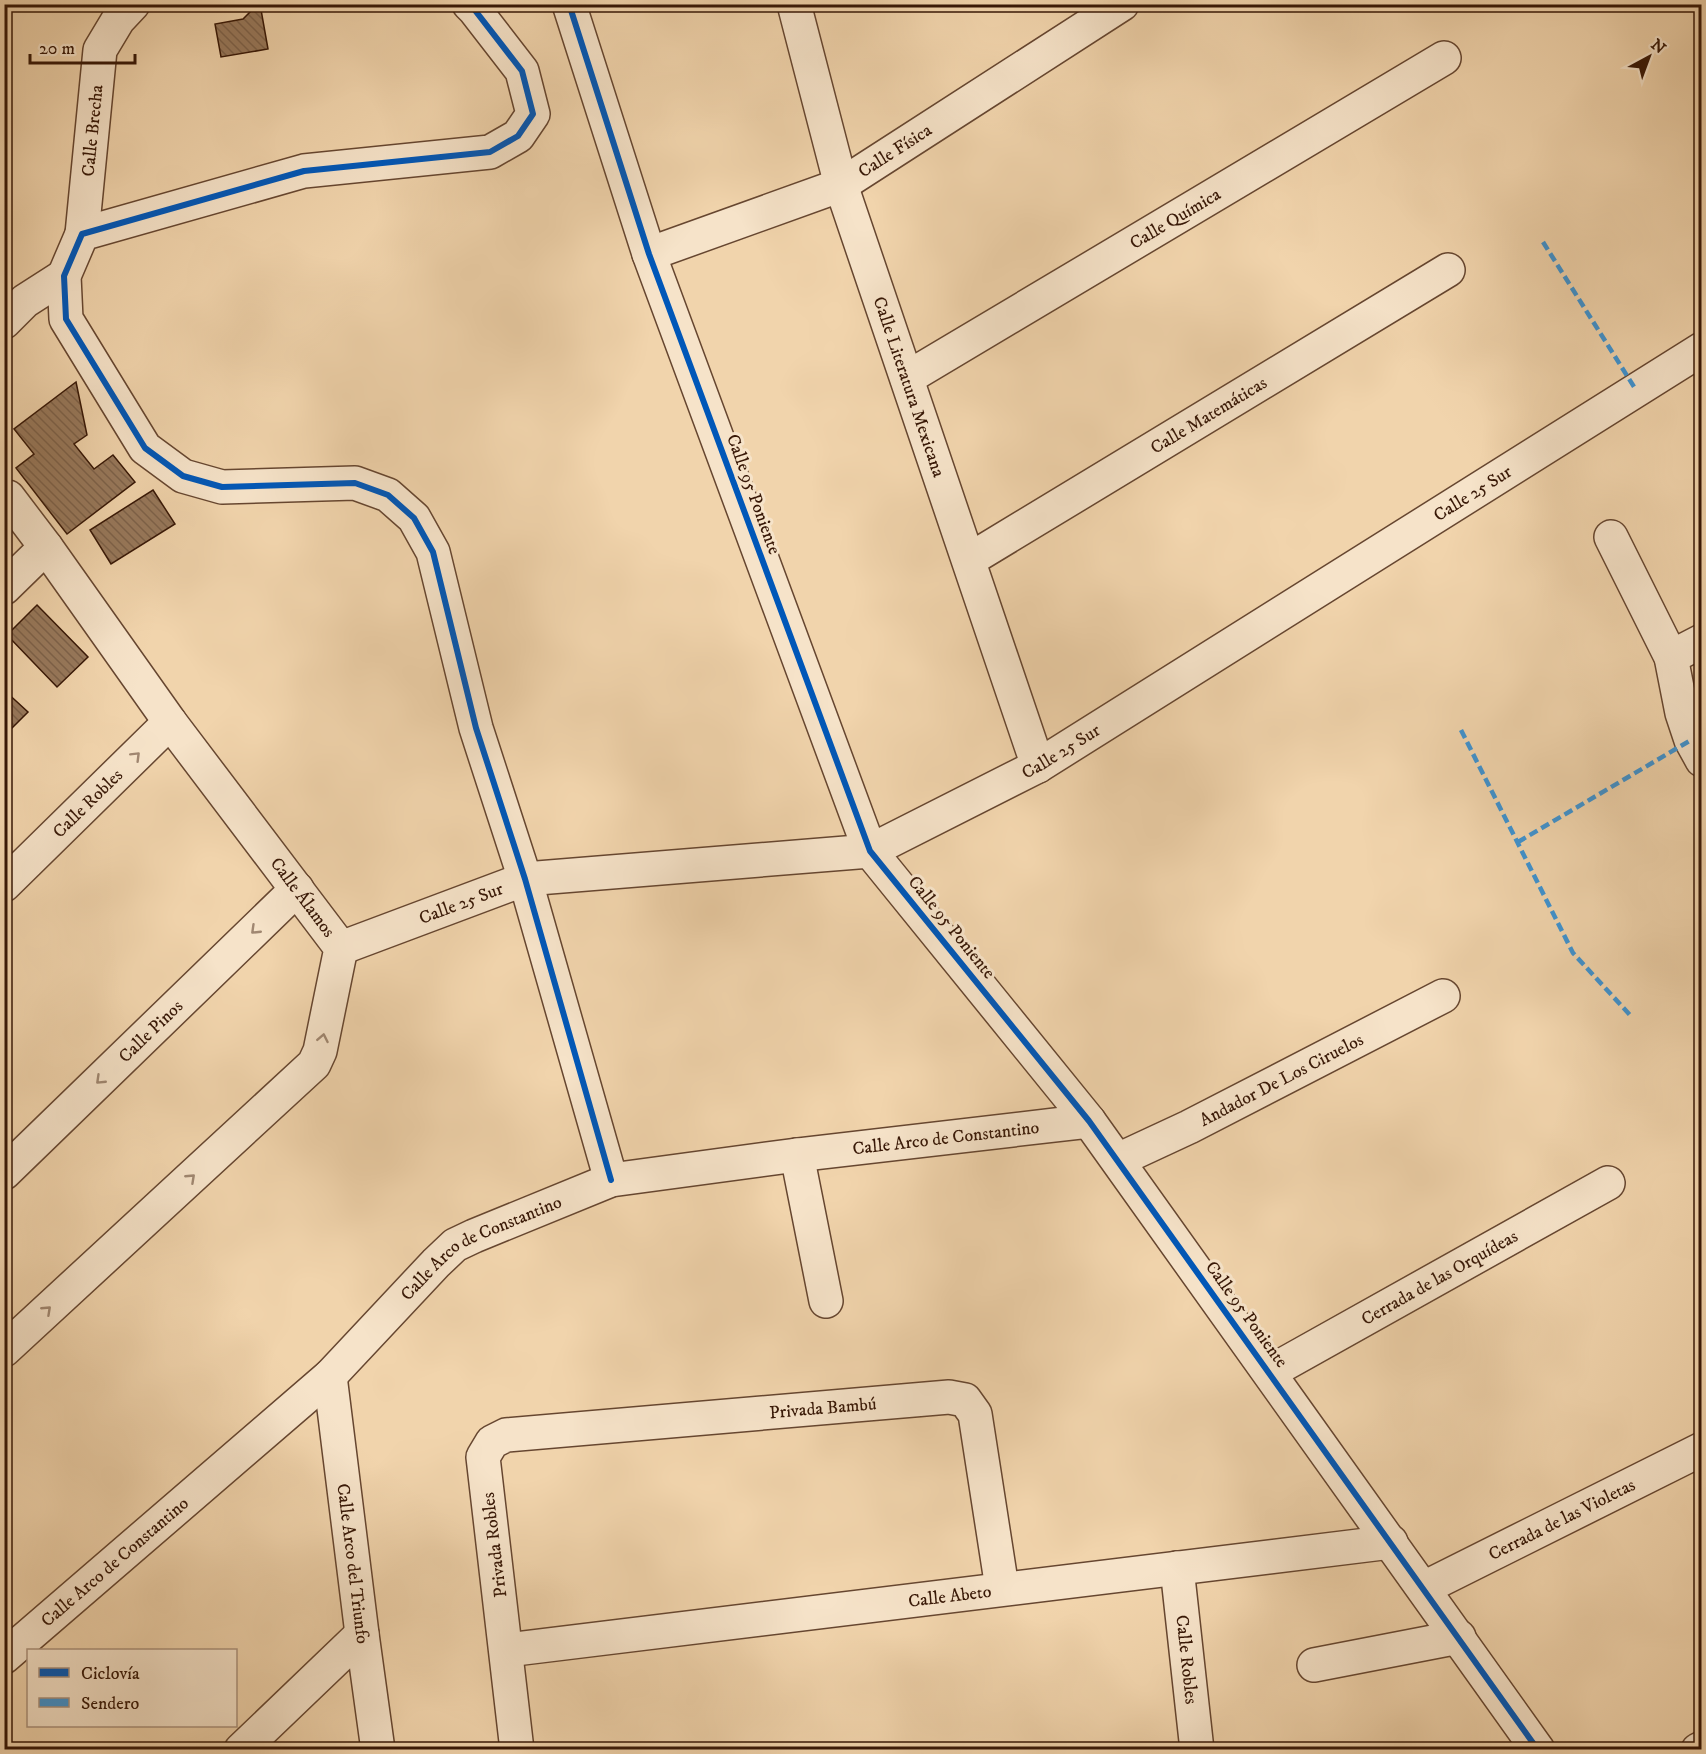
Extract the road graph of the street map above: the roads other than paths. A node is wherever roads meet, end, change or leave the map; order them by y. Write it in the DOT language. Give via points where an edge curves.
graph roads {
  1 [pos="133,4"];
  2 [pos="469,4"];
  3 [pos="568,4"];
  4 [pos="794,4"];
  5 [pos="1122,4"];
  6 [pos="1444,58"];
  7 [pos="841,185"];
  8 [pos="82,234"];
  9 [pos="649,254"];
  10 [pos="1448,270"];
  11 [pos="64,276"];
  12 [pos="4,322"];
  13 [pos="1701,349"];
  14 [pos="907,378"];
  15 [pos="8,497"];
  16 [pos="1611,537"];
  17 [pos="46,547"];
  18 [pos="969,560"];
  19 [pos="4,588"];
  20 [pos="1701,641"];
  21 [pos="1671,657"];
  22 [pos="170,722"];
  23 [pos="1701,760"];
  24 [pos="1038,766"];
  25 [pos="870,851"];
  26 [pos="525,879"];
  27 [pos="4,885"];
  28 [pos="297,889"];
  29 [pos="341,948"];
  30 [pos="1443,996"];
  31 [pos="1089,1121"];
  32 [pos="797,1155"];
  33 [pos="1118,1160"];
  34 [pos="4,1173"];
  35 [pos="611,1180"];
  36 [pos="1608,1183"];
  37 [pos="826,1301"];
  38 [pos="4,1350"];
  39 [pos="1270,1372"];
  40 [pos="330,1376"];
  41 [pos="492,1442"];
  42 [pos="1701,1449"];
  43 [pos="1391,1542"];
  44 [pos="1177,1568"];
  45 [pos="1002,1588"];
  46 [pos="1424,1588"];
  47 [pos="362,1634"];
  48 [pos="1459,1637"];
  49 [pos="507,1650"];
  50 [pos="4,1657"];
  51 [pos="1314,1665"];
  52 [pos="241,1749"];
  53 [pos="378,1749"];
  54 [pos="517,1749"];
  55 [pos="1197,1749"];
  56 [pos="1538,1749"];
  1 -- 8 [label="street, Calle Brecha" via="100,50"];
  2 -- 8 [label="street" via="522,71 534,114 519,136 490,152 304,171"];
  3 -- 9 [label="street, Calle 95 Poniente"];
  4 -- 7 [label="street, Calle Literatura Mexicana"];
  5 -- 7 [label="street, Calle Física"];
  6 -- 14 [label="street, Calle Química"];
  7 -- 9 [label="street, Calle Física"];
  7 -- 14 [label="street, Calle Literatura Mexicana"];
  8 -- 11 [label="street, Calle Brecha"];
  9 -- 25 [label="street, Calle 95 Poniente"];
  10 -- 18 [label="street, Calle Matemáticas"];
  11 -- 12 [label="street" via="25,301"];
  11 -- 26 [label="street" via="66,319 145,447 183,476 222,488 355,483 388,495 414,518 433,552 476,728"];
  13 -- 24 [label="street, Calle 25 Sur"];
  14 -- 18 [label="street, Calle Literatura Mexicana"];
  15 -- 17 [label="street, Calle Álamos"];
  16 -- 21 [label="street"];
  17 -- 19 [label="street"];
  17 -- 22 [label="street, Calle Álamos"];
  18 -- 24 [label="street, Calle Literatura Mexicana"];
  20 -- 21 [label="street"];
  21 -- 23 [label="street" via="1682,713"];
  27 -- 22 [label="street, Calle Robles, one-way"];
  22 -- 28 [label="street, Calle Álamos"];
  24 -- 25 [label="street, Calle 25 Sur"];
  25 -- 26 [label="street, Calle 25 Sur"];
  25 -- 31 [label="street, Calle 95 Poniente"];
  26 -- 29 [label="street, Calle 25 Sur"];
  26 -- 35 [label="street"];
  28 -- 29 [label="street, Calle Álamos"];
  28 -- 34 [label="street, Calle Pinos, one-way"];
  38 -- 29 [label="street, Calle Álamos, one-way" via="314,1064"];
  30 -- 33 [label="street, Andador De Los Ciruelos" via="1189,1128"];
  31 -- 32 [label="street, Calle Arco de Constantino"];
  31 -- 33 [label="street, Calle 95 Poniente"];
  32 -- 35 [label="street, Calle Arco de Constantino"];
  32 -- 37 [label="street"];
  33 -- 39 [label="street, Calle 95 Poniente"];
  35 -- 40 [label="street, Calle Arco de Constantino" via="455,1245"];
  36 -- 39 [label="street, Cerrada de las Orquídeas"];
  39 -- 43 [label="street, Calle 95 Poniente"];
  40 -- 47 [label="street, Calle Arco del Triunfo"];
  40 -- 50 [label="street, Calle Arco de Constantino"];
  41 -- 45 [label="street, Privada Bambú" via="506,1435 530,1432 949,1397 965,1400 975,1414"];
  41 -- 49 [label="street, Privada Robles" via="483,1457"];
  42 -- 46 [label="street, Cerrada de las Violetas"];
  43 -- 44 [label="street, Calle Abeto"];
  43 -- 46 [label="street, Calle 95 Poniente"];
  44 -- 45 [label="street, Calle Abeto"];
  44 -- 55 [label="street, Calle Robles"];
  45 -- 49 [label="street, Calle Abeto"];
  46 -- 48 [label="street, Calle 95 Poniente"];
  47 -- 52 [label="street"];
  47 -- 53 [label="street, Calle Arco del Triunfo"];
  48 -- 51 [label="street"];
  48 -- 56 [label="street, Calle 95 Poniente"];
  49 -- 54 [label="street"];
}
